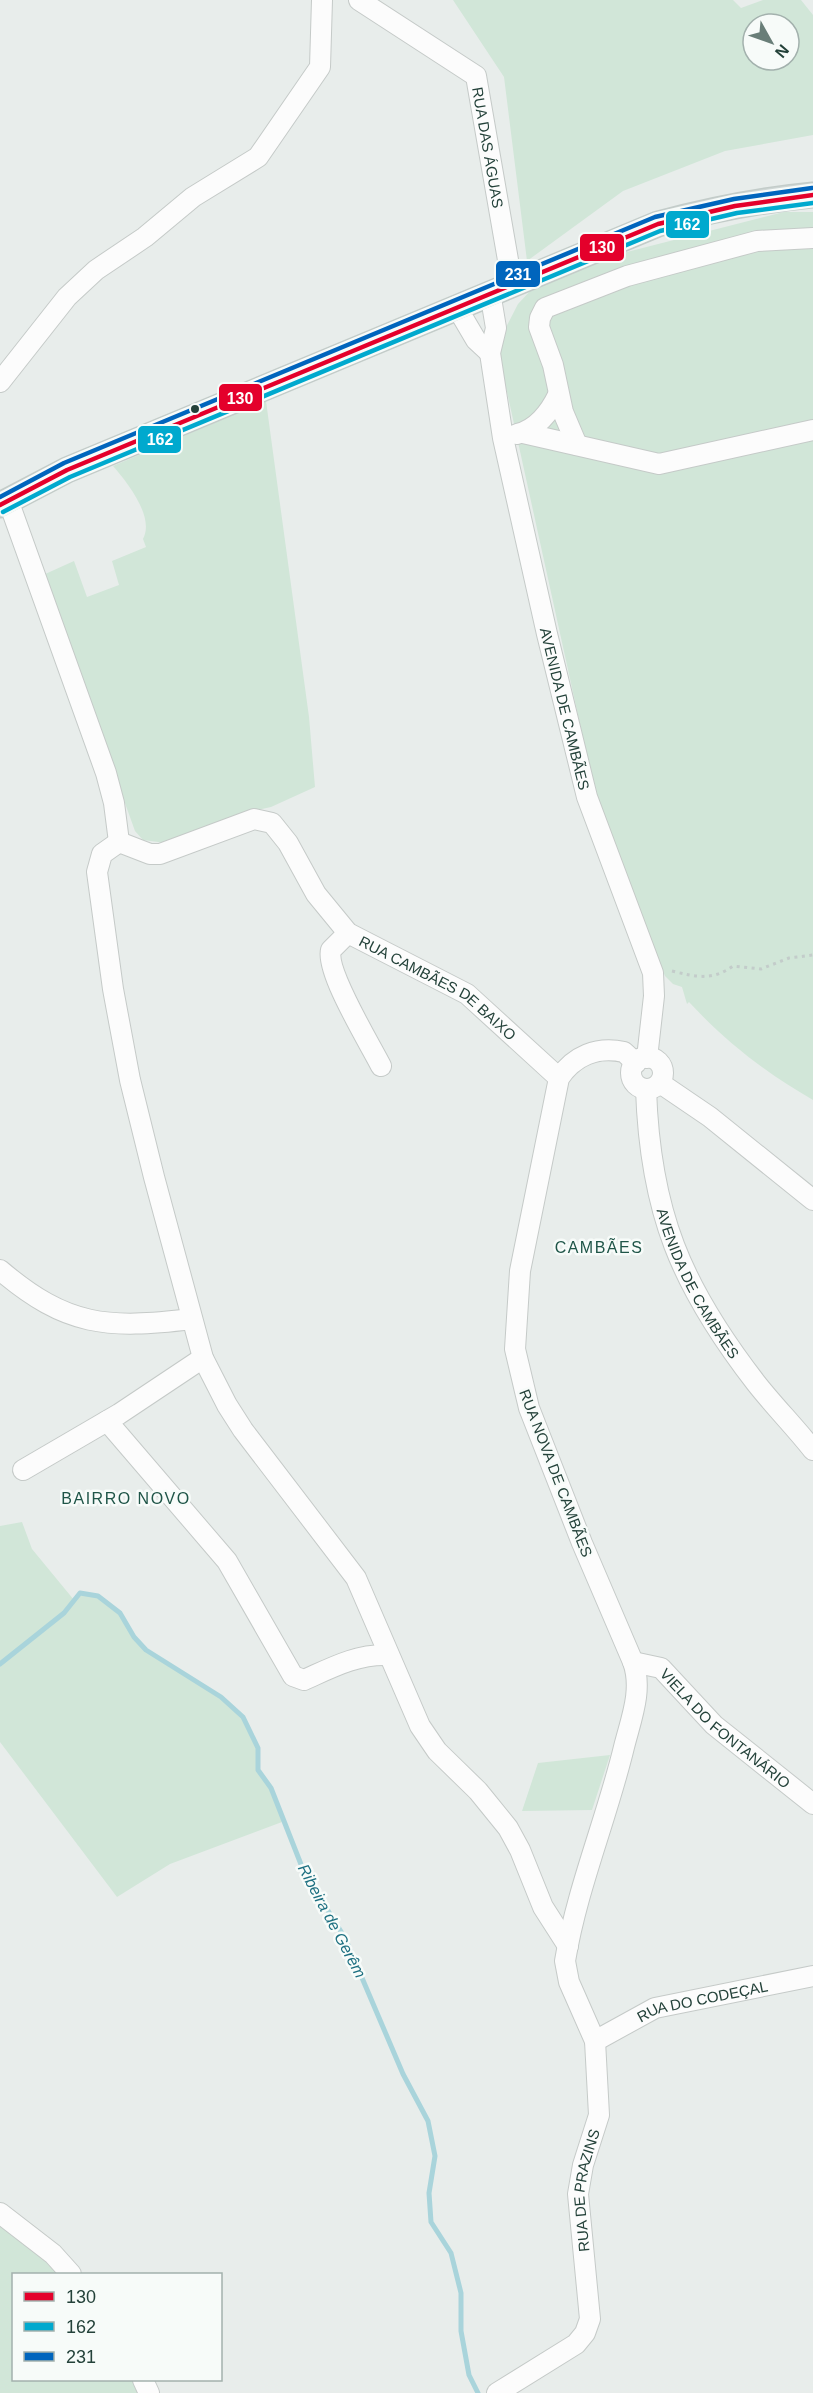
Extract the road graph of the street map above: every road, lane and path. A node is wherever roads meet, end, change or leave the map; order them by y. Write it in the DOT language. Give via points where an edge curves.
graph roads {
  1 [pos="322,0"];
  2 [pos="359,0"];
  3 [pos="813,195"];
  4 [pos="813,238"];
  5 [pos="512,283"];
  6 [pos="490,292"];
  7 [pos="456,306"];
  8 [pos="490,353"];
  9 [pos="0,382"];
  10 [pos="558,395"];
  11 [pos="813,429"];
  12 [pos="523,433"];
  13 [pos="503,438"];
  14 [pos="577,445"];
  15 [pos="4,503"];
  16 [pos="119,842"];
  17 [pos="348,933"];
  18 [pos="813,955"];
  19 [pos="652,973"];
  20 [pos="641,1060"];
  21 [pos="381,1066"];
  22 [pos="559,1078"];
  23 [pos="653,1086"];
  24 [pos="813,1200"];
  25 [pos="0,1269"];
  26 [pos="192,1319"];
  27 [pos="203,1358"];
  28 [pos="106,1421"];
  29 [pos="813,1450"];
  30 [pos="23,1470"];
  31 [pos="387,1655"];
  32 [pos="633,1662"];
  33 [pos="813,1804"];
  34 [pos="567,1946"];
  35 [pos="813,1976"];
  36 [pos="595,2041"];
  37 [pos="0,2213"];
  38 [pos="71,2273"];
  39 [pos="499,2391"];
  1 -- 9 [label="street" via="320,67 258,157 193,197 145,237 96,270 67,297"];
  2 -- 5 [label="street, RUA DAS ÁGUAS" via="476,76"];
  3 -- 5 [label="main road" via="713,209 658,224"];
  4 -- 10 [label="street" via="757,241 627,276 545,308 539,327 553,365"];
  5 -- 6 [label="main road"];
  6 -- 7 [label="main road"];
  6 -- 8 [label="street, AVENIDA DE CAMBÃES" via="496,328"];
  7 -- 8 [label="street" via="476,340"];
  7 -- 15 [label="main road" via="67,470"];
  8 -- 13 [label="street, AVENIDA DE CAMBÃES"];
  10 -- 12 [label="street" via="551,411"];
  10 -- 14 [label="street"];
  11 -- 14 [label="street" via="659,464"];
  12 -- 13 [label="street"];
  12 -- 14 [label="street"];
  13 -- 19 [label="street, AVENIDA DE CAMBÃES" via="587,797"];
  15 -- 16 [label="street" via="106,773"];
  16 -- 17 [label="street, RUA CAMBÃES DE BAIXO" via="160,854 254,819 272,823 288,843 316,894"];
  16 -- 26 [label="street" via="102,854 97,872 113,989 130,1080"];
  17 -- 21 [label="street" via="331,950 331,960 339,984"];
  17 -- 22 [label="street, RUA CAMBÃES DE BAIXO" via="467,994"];
  18 -- 19 [label="path" via="789,958 761,969 733,966 719,976 697,978 668,970"];
  19 -- 20 [label="street, AVENIDA DE CAMBÃES" via="654,996"];
  20 -- 22 [label="street" via="624,1052 600,1051 571,1063"];
  20 -- 23 [label="street, AVENIDA DE CAMBÃES" via="657,1061 663,1069"];
  22 -- 32 [label="street, RUA NOVA DE CAMBÃES" via="520,1271 515,1349 529,1408"];
  23 -- 24 [label="street" via="710,1117"];
  23 -- 29 [label="street, AVENIDA DE CAMBÃES" via="647,1130 654,1180 672,1245 729,1347"];
  25 -- 26 [label="street" via="39,1299 80,1318 128,1325"];
  26 -- 27 [label="street"];
  27 -- 28 [label="street"];
  27 -- 31 [label="street" via="243,1430 359,1584"];
  28 -- 30 [label="street"];
  28 -- 31 [label="street" via="227,1561 292,1676 304,1680 358,1658"];
  31 -- 34 [label="street" via="420,1726 437,1751 484,1797 508,1828 543,1907"];
  32 -- 33 [label="street, VIELA DO FONTANÁRIO" via="662,1668 714,1725"];
  32 -- 34 [label="street, RUA NOVA DE CAMBÃES" via="638,1680 636,1699 613,1793"];
  34 -- 36 [label="street, RUA DE PRAZINS" via="566,1971"];
  35 -- 36 [label="street, RUA DO CODEÇAL" via="655,2008"];
  36 -- 39 [label="street, RUA DE PRAZINS" via="599,2115 578,2194 590,2319 576,2344"];
  37 -- 38 [label="street"];
}
